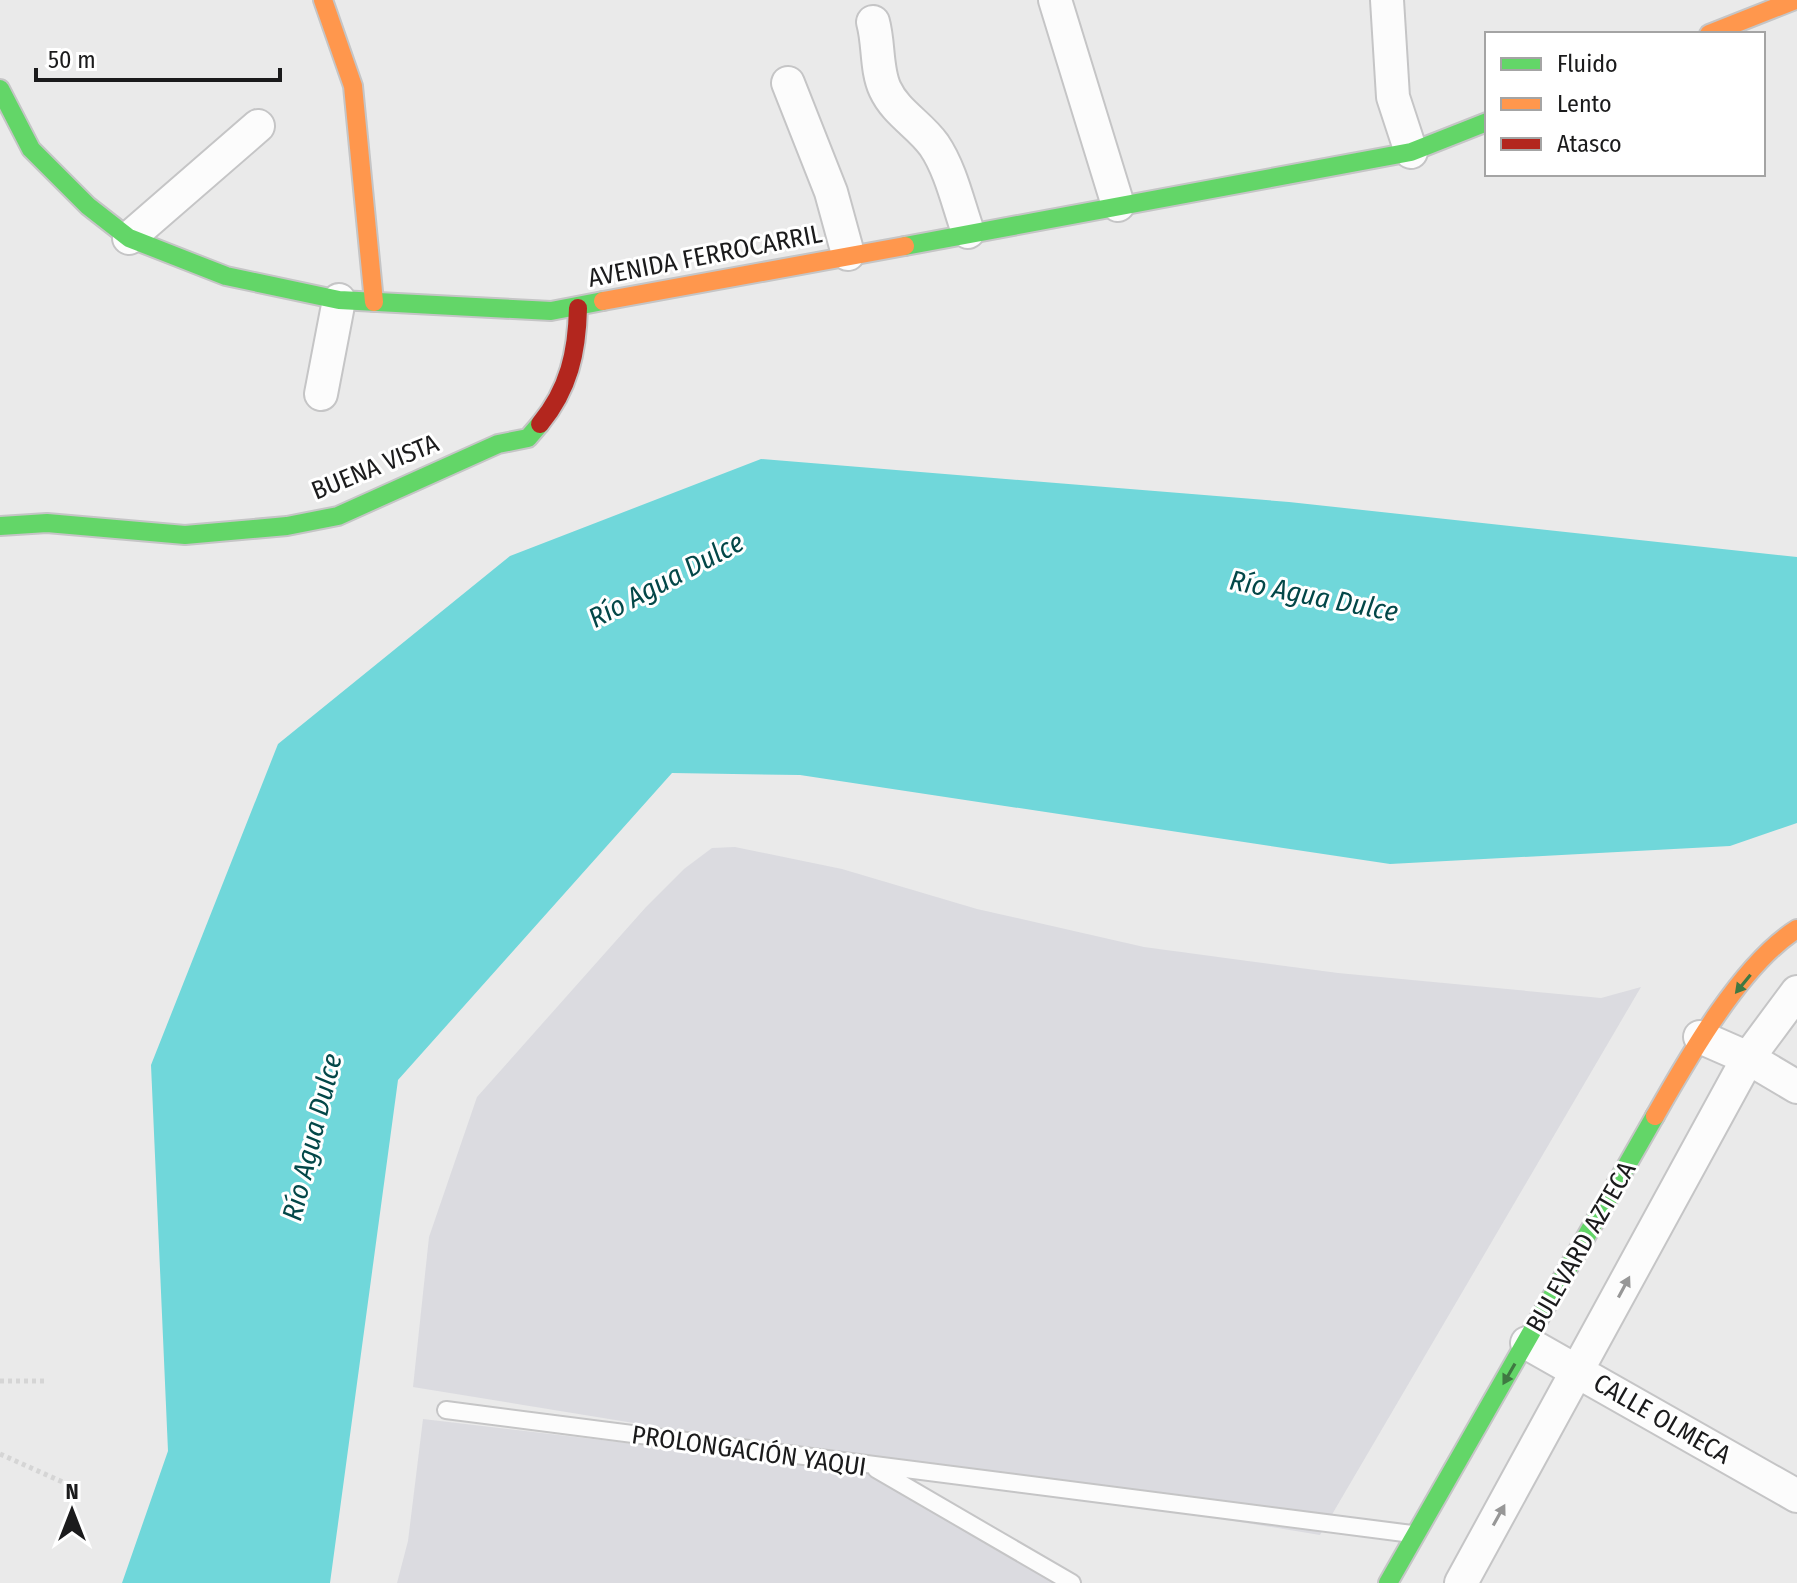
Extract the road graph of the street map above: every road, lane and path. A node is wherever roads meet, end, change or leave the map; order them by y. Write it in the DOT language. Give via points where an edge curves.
graph roads {
  1 [pos="323,0"];
  2 [pos="1055,0"];
  3 [pos="1387,0"];
  4 [pos="1795,0"];
  5 [pos="873,22"];
  6 [pos="1714,32"];
  7 [pos="788,83"];
  8 [pos="0,89"];
  9 [pos="1485,123"];
  10 [pos="258,126"];
  11 [pos="1411,152"];
  12 [pos="1118,205"];
  13 [pos="968,232"];
  14 [pos="129,238"];
  15 [pos="848,254"];
  16 [pos="339,300"];
  17 [pos="374,302"];
  18 [pos="578,308"];
  19 [pos="321,394"];
  20 [pos="0,526"];
  21 [pos="1797,929"];
  22 [pos="1797,992"];
  23 [pos="1700,1037"];
  24 [pos="1748,1058"];
  25 [pos="1797,1087"];
  26 [pos="1527,1343"];
  27 [pos="1579,1371"];
  28 [pos="0,1381"];
  29 [pos="48,1381"];
  30 [pos="446,1410"];
  31 [pos="0,1454"];
  32 [pos="867,1464"];
  33 [pos="67,1484"];
  34 [pos="1797,1496"];
  35 [pos="1416,1535"];
  36 [pos="1072,1583"];
  37 [pos="1388,1583"];
  38 [pos="1461,1583"];
  1 -- 17 [label="street" via="353,86"];
  2 -- 12 [label="street"];
  3 -- 11 [label="street" via="1393,97"];
  4 -- 6 [label="street"];
  5 -- 13 [label="street" via="884,88 941,156"];
  7 -- 15 [label="street" via="831,192"];
  8 -- 14 [label="street, AVENIDA FERROCARRIL" via="31,149"];
  9 -- 11 [label="street, AVENIDA FERROCARRIL"];
  10 -- 14 [label="street"];
  11 -- 12 [label="street, AVENIDA FERROCARRIL"];
  12 -- 13 [label="street, AVENIDA FERROCARRIL"];
  13 -- 15 [label="street, AVENIDA FERROCARRIL"];
  14 -- 16 [label="street, AVENIDA FERROCARRIL" via="226,276"];
  15 -- 18 [label="street, AVENIDA FERROCARRIL"];
  16 -- 17 [label="street, AVENIDA FERROCARRIL"];
  16 -- 19 [label="street"];
  17 -- 18 [label="street, AVENIDA FERROCARRIL"];
  18 -- 20 [label="street, BUENA VISTA" via="570,373 554,407 528,438 498,444 338,516 185,535 47,523"];
  21 -- 23 [label="street, BULEVARD AZTECA, one-way" via="1776,942"];
  22 -- 24 [label="street, BULEVARD AZTECA"];
  23 -- 24 [label="street"];
  23 -- 26 [label="street, BULEVARD AZTECA"];
  24 -- 25 [label="street"];
  27 -- 24 [label="street, BULEVARD AZTECA, one-way"];
  26 -- 27 [label="street, CALLE OLMECA"];
  26 -- 35 [label="street, BULEVARD AZTECA, one-way"];
  27 -- 34 [label="street, CALLE OLMECA"];
  38 -- 27 [label="street, BULEVARD AZTECA, one-way"];
  28 -- 29 [label="path"];
  30 -- 32 [label="lane, PROLONGACIÓN YAQUI"];
  31 -- 33 [label="path"];
  32 -- 35 [label="lane"];
  32 -- 36 [label="lane, PROLONGACIÓN YAQUI"];
  35 -- 37 [label="street, BULEVARD AZTECA"];
}
